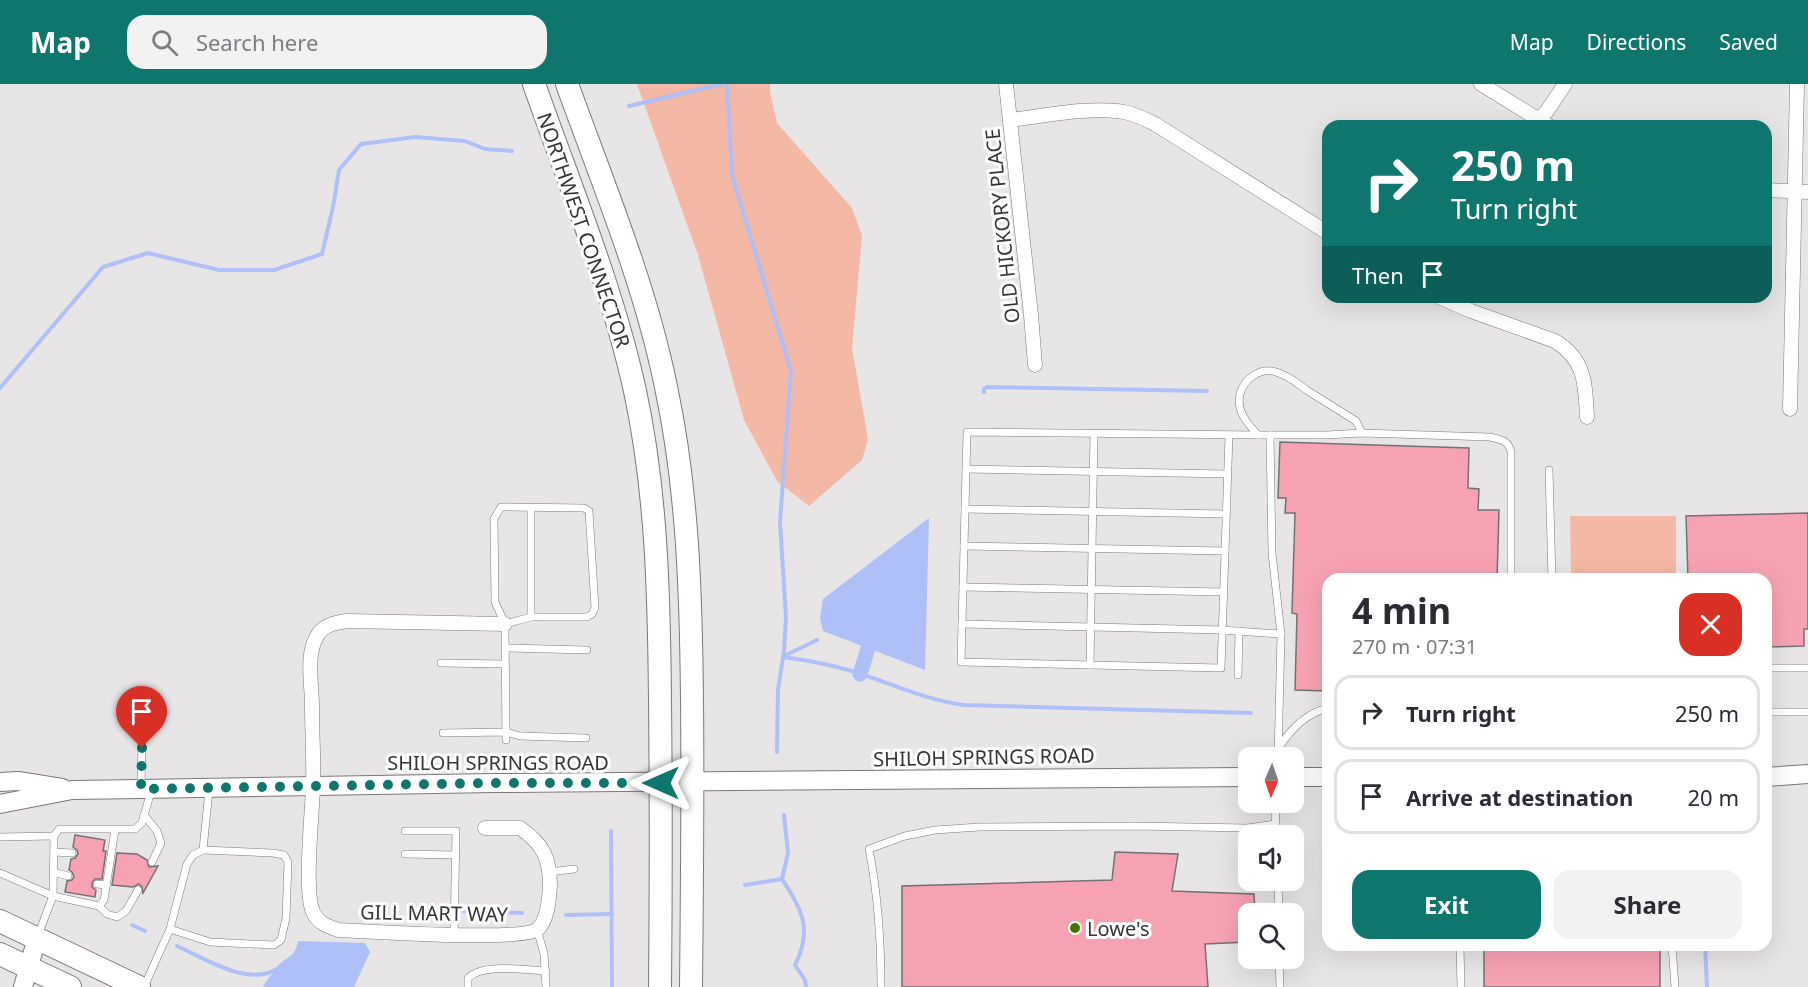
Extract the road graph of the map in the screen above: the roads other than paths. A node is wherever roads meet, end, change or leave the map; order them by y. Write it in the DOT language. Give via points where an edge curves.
graph roads {
  1 [pos="534,84"];
  2 [pos="567,84"];
  3 [pos="1006,84"];
  4 [pos="1481,84"];
  5 [pos="1564,84"];
  6 [pos="1797,84"];
  7 [pos="1010,120"];
  8 [pos="1539,120"];
  9 [pos="1545,120"];
  10 [pos="1772,190"];
  11 [pos="1801,192"];
  12 [pos="1322,229"];
  13 [pos="1453,303"];
  14 [pos="1035,365"];
  15 [pos="1790,409"];
  16 [pos="1587,417"];
  17 [pos="1362,433"];
  18 [pos="1094,434"];
  19 [pos="1258,435"];
  20 [pos="1270,435"];
  21 [pos="1229,436"];
  22 [pos="966,469"];
  23 [pos="1094,470"];
  24 [pos="1549,470"];
  25 [pos="1227,474"];
  26 [pos="531,508"];
  27 [pos="965,508"];
  28 [pos="1093,511"];
  29 [pos="1226,514"];
  30 [pos="964,546"];
  31 [pos="1092,549"];
  32 [pos="1225,551"];
  33 [pos="1511,573"];
  34 [pos="1552,573"];
  35 [pos="963,587"];
  36 [pos="1092,590"];
  37 [pos="1224,592"];
  38 [pos="531,617"];
  39 [pos="505,624"];
  40 [pos="962,624"];
  41 [pos="1091,627"];
  42 [pos="1222,630"];
  43 [pos="1239,631"];
  44 [pos="1281,634"];
  45 [pos="505,648"];
  46 [pos="587,650"];
  47 [pos="441,663"];
  48 [pos="505,664"];
  49 [pos="1090,665"];
  50 [pos="1772,668"];
  51 [pos="1808,668"];
  52 [pos="1238,675"];
  53 [pos="1322,711"];
  54 [pos="1772,712"];
  55 [pos="1808,712"];
  56 [pos="443,733"];
  57 [pos="142,734"];
  58 [pos="506,736"];
  59 [pos="586,738"];
  60 [pos="1279,747"];
  61 [pos="1280,747"];
  62 [pos="1808,774"];
  63 [pos="1238,777"];
  64 [pos="1304,777"];
  65 [pos="1322,777"];
  66 [pos="1772,777"];
  67 [pos="0,782"];
  68 [pos="661,783"];
  69 [pos="693,783"];
  70 [pos="313,786"];
  71 [pos="210,787"];
  72 [pos="147,789"];
  73 [pos="72,790"];
  74 [pos="0,804"];
  75 [pos="1276,813"];
  76 [pos="144,815"];
  77 [pos="1275,824"];
  78 [pos="485,828"];
  79 [pos="115,830"];
  80 [pos="405,831"];
  81 [pos="54,836"];
  82 [pos="0,837"];
  83 [pos="203,850"];
  84 [pos="54,852"];
  85 [pos="72,853"];
  86 [pos="405,854"];
  87 [pos="456,855"];
  88 [pos="102,858"];
  89 [pos="110,859"];
  90 [pos="152,862"];
  91 [pos="574,869"];
  92 [pos="53,872"];
  93 [pos="550,872"];
  94 [pos="0,873"];
  95 [pos="68,876"];
  96 [pos="97,884"];
  97 [pos="106,885"];
  98 [pos="138,890"];
  99 [pos="53,896"];
  100 [pos="99,906"];
  101 [pos="0,921"];
  102 [pos="171,928"];
  103 [pos="537,929"];
  104 [pos="454,934"];
  105 [pos="37,938"];
  106 [pos="1460,951"];
  107 [pos="1672,951"];
  108 [pos="0,954"];
  109 [pos="1279,969"];
  110 [pos="546,971"];
  111 [pos="26,977"];
  112 [pos="70,987"];
  113 [pos="141,987"];
  114 [pos="468,987"];
  115 [pos="546,987"];
  116 [pos="660,987"];
  117 [pos="691,987"];
  118 [pos="881,987"];
  119 [pos="1280,987"];
  120 [pos="1461,987"];
  121 [pos="1675,987"];
  1 -- 68 [label="main road, NORTHWEST CONNECTOR" via="612,303 644,438 658,583"];
  2 -- 69 [label="main road, NORTHWEST CONNECTOR" via="643,295 673,423 690,580"];
  3 -- 7 [label="street, OLD HICKORY PLACE"];
  4 -- 8 [label="street"];
  5 -- 9 [label="street"];
  6 -- 11 [label="street"];
  7 -- 12 [label="street" via="1102,110 1140,117"];
  7 -- 14 [label="street, OLD HICKORY PLACE"];
  10 -- 11 [label="street"];
  11 -- 15 [label="street"];
  13 -- 16 [label="street" via="1565,347 1583,374"];
  17 -- 19 [label="lane" via="1356,421 1286,377 1265,371 1248,379 1240,396 1241,413"];
  17 -- 20 [label="lane"];
  17 -- 33 [label="lane" via="1505,440 1511,452"];
  18 -- 21 [label="lane"];
  18 -- 22 [label="lane" via="967,432"];
  18 -- 23 [label="lane"];
  19 -- 20 [label="lane"];
  19 -- 21 [label="lane"];
  20 -- 44 [label="lane" via="1271,537"];
  21 -- 25 [label="lane"];
  22 -- 23 [label="lane"];
  22 -- 27 [label="lane"];
  23 -- 25 [label="lane"];
  23 -- 28 [label="lane"];
  24 -- 34 [label="lane"];
  25 -- 29 [label="lane"];
  26 -- 38 [label="lane"];
  26 -- 38 [label="lane" via="589,511 595,608 587,617"];
  26 -- 39 [label="lane" via="501,507 494,519 495,602"];
  27 -- 28 [label="lane"];
  27 -- 30 [label="lane"];
  28 -- 29 [label="lane"];
  28 -- 31 [label="lane"];
  29 -- 32 [label="lane"];
  30 -- 31 [label="lane"];
  30 -- 35 [label="lane"];
  31 -- 32 [label="lane"];
  31 -- 36 [label="lane"];
  32 -- 37 [label="lane"];
  35 -- 36 [label="lane"];
  35 -- 40 [label="lane"];
  36 -- 37 [label="lane"];
  36 -- 41 [label="lane"];
  37 -- 42 [label="lane"];
  38 -- 39 [label="lane"];
  39 -- 45 [label="lane"];
  39 -- 70 [label="street, GILL MART WAY" via="347,621 324,627 315,640 311,661"];
  40 -- 41 [label="lane"];
  40 -- 49 [label="lane" via="961,662"];
  41 -- 42 [label="lane"];
  41 -- 49 [label="lane"];
  42 -- 43 [label="lane"];
  42 -- 49 [label="lane" via="1221,668"];
  43 -- 44 [label="lane"];
  43 -- 52 [label="lane"];
  44 -- 60 [label="lane"];
  45 -- 46 [label="lane"];
  45 -- 48 [label="lane"];
  47 -- 48 [label="lane"];
  48 -- 58 [label="lane"];
  50 -- 51 [label="lane"];
  53 -- 61 [label="lane" via="1303,720"];
  54 -- 55 [label="lane"];
  56 -- 58 [label="lane"];
  57 -- 72 [label="lane"];
  58 -- 59 [label="lane"];
  62 -- 66 [label="street"];
  63 -- 69 [label="street, SHILOH SPRINGS ROAD"];
  64 -- 65 [label="street"];
  67 -- 73 [label="street, SHILOH SPRINGS ROAD"];
  68 -- 69 [label="street, SHILOH SPRINGS ROAD"];
  68 -- 70 [label="street, SHILOH SPRINGS ROAD"];
  68 -- 116 [label="main road, NORTHWEST CONNECTOR"];
  69 -- 117 [label="main road, NORTHWEST CONNECTOR"];
  70 -- 71 [label="street, SHILOH SPRINGS ROAD"];
  70 -- 104 [label="street, GILL MART WAY" via="310,889 313,912 323,925 338,930"];
  71 -- 72 [label="street, SHILOH SPRINGS ROAD"];
  71 -- 83 [label="lane"];
  72 -- 73 [label="street, SHILOH SPRINGS ROAD"];
  72 -- 76 [label="lane"];
  73 -- 74 [label="street, SHILOH SPRINGS ROAD"];
  75 -- 77 [label="lane"];
  76 -- 79 [label="lane" via="135,829"];
  76 -- 90 [label="lane" via="158,831 161,843"];
  77 -- 118 [label="lane" via="1247,828 946,829 905,836 869,849 877,891"];
  78 -- 93 [label="street" via="520,828 526,832 543,849"];
  79 -- 81 [label="lane" via="59,829"];
  79 -- 89 [label="lane"];
  80 -- 87 [label="lane" via="456,831"];
  81 -- 82 [label="lane"];
  81 -- 84 [label="lane"];
  83 -- 102 [label="lane" via="192,855 187,864"];
  83 -- 102 [label="lane" via="284,855 288,873 281,940 274,945 210,942"];
  84 -- 85 [label="lane"];
  84 -- 92 [label="lane"];
  86 -- 87 [label="lane"];
  87 -- 104 [label="lane"];
  88 -- 89 [label="lane"];
  89 -- 97 [label="lane"];
  91 -- 93 [label="lane"];
  92 -- 95 [label="lane"];
  92 -- 99 [label="lane"];
  93 -- 103 [label="street" via="546,912"];
  94 -- 99 [label="lane"];
  96 -- 97 [label="lane"];
  97 -- 100 [label="lane"];
  98 -- 100 [label="lane" via="126,911 117,916 107,914"];
  99 -- 100 [label="lane"];
  99 -- 105 [label="lane"];
  101 -- 105 [label="main road"];
  102 -- 113 [label="lane"];
  103 -- 104 [label="street, GILL MART WAY" via="531,933 498,935"];
  103 -- 110 [label="lane"];
  105 -- 111 [label="street"];
  105 -- 113 [label="main road"];
  106 -- 120 [label="lane"];
  107 -- 121 [label="lane"];
  108 -- 111 [label="main road"];
  109 -- 119 [label="lane"];
  110 -- 114 [label="lane" via="474,972 468,978"];
  110 -- 115 [label="lane"];
  111 -- 112 [label="main road"];
}
